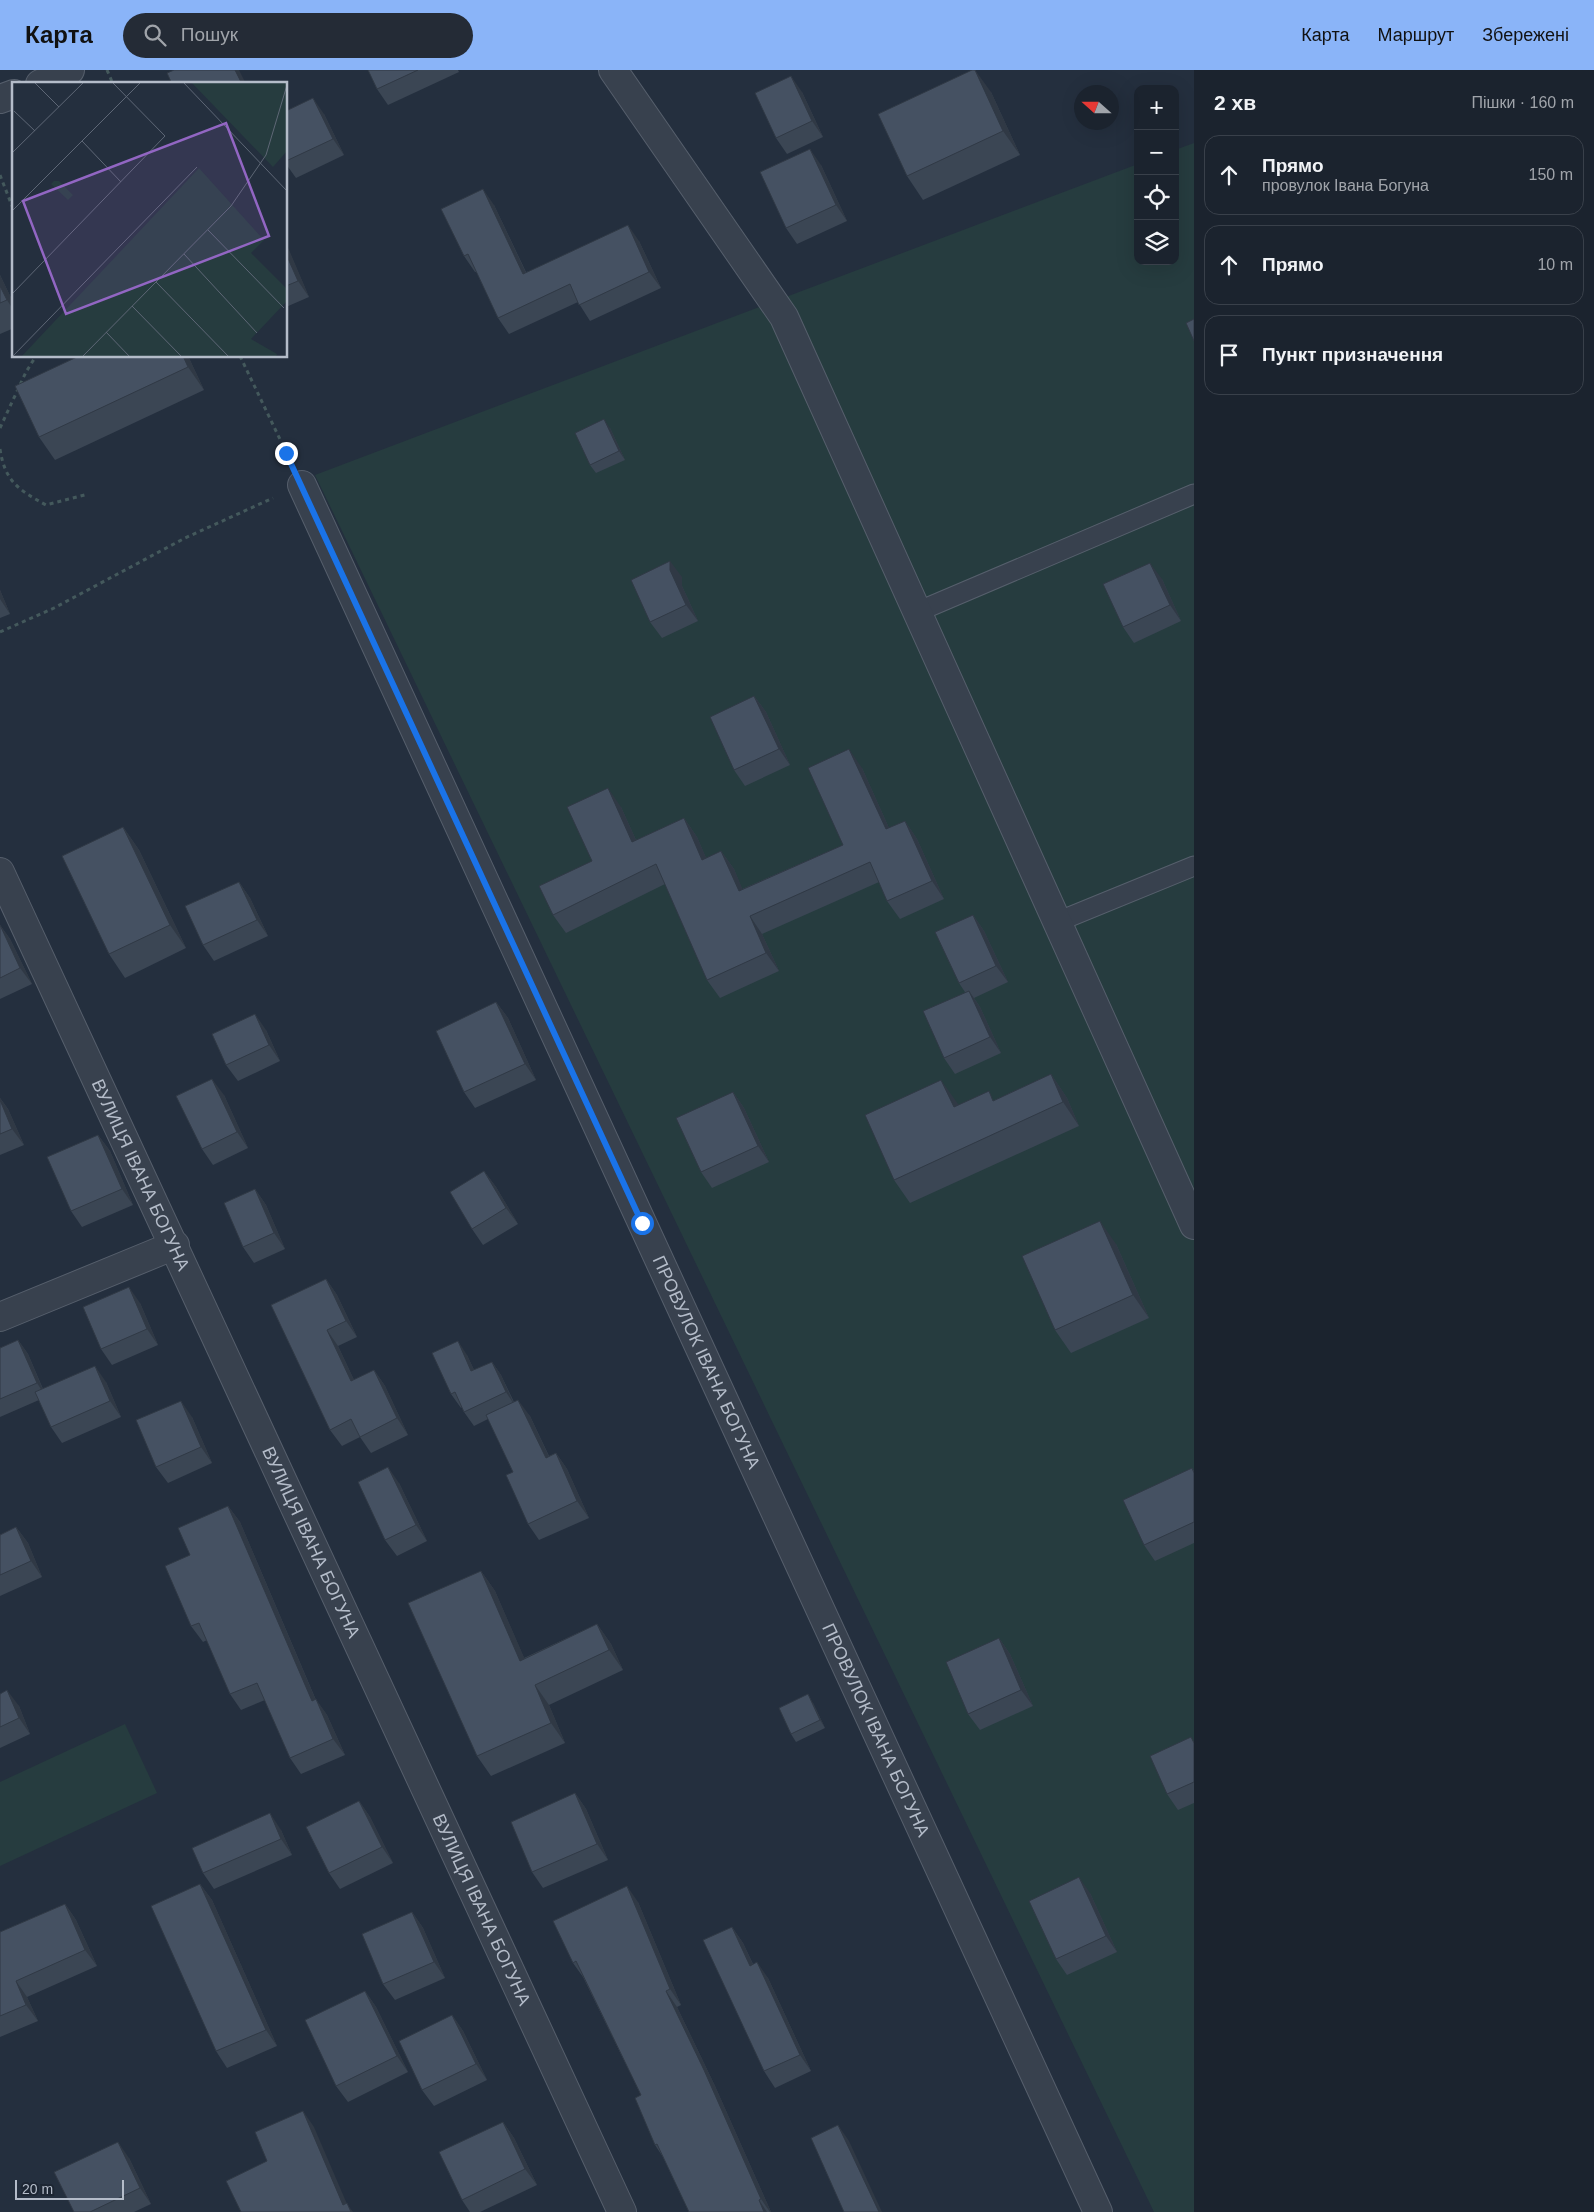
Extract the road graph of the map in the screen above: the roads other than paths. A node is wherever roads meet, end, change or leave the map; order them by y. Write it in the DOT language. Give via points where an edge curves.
graph roads {
  1 [pos="70,70"];
  2 [pos="612,70"];
  3 [pos="44,82"];
  4 [pos="12,95"];
  5 [pos="0,99"];
  6 [pos="302,486"];
  7 [pos="1194,494"];
  8 [pos="917,612"];
  9 [pos="1194,866"];
  10 [pos="0,872"];
  11 [pos="1057,922"];
  12 [pos="1194,1224"];
  13 [pos="174,1245"];
  14 [pos="0,1317"];
  15 [pos="622,2212"];
  16 [pos="1098,2212"];
  1 -- 3 [label="street"];
  2 -- 8 [label="street" via="784,317"];
  4 -- 5 [label="street"];
  6 -- 16 [label="street, ПРОВУЛОК ІВАНА БОГУНА"];
  7 -- 8 [label="lane"];
  8 -- 11 [label="street"];
  9 -- 11 [label="lane"];
  10 -- 13 [label="street, ВУЛИЦЯ ІВАНА БОГУНА"];
  11 -- 12 [label="street"];
  13 -- 14 [label="street"];
  13 -- 15 [label="street, ВУЛИЦЯ ІВАНА БОГУНА"];
}
